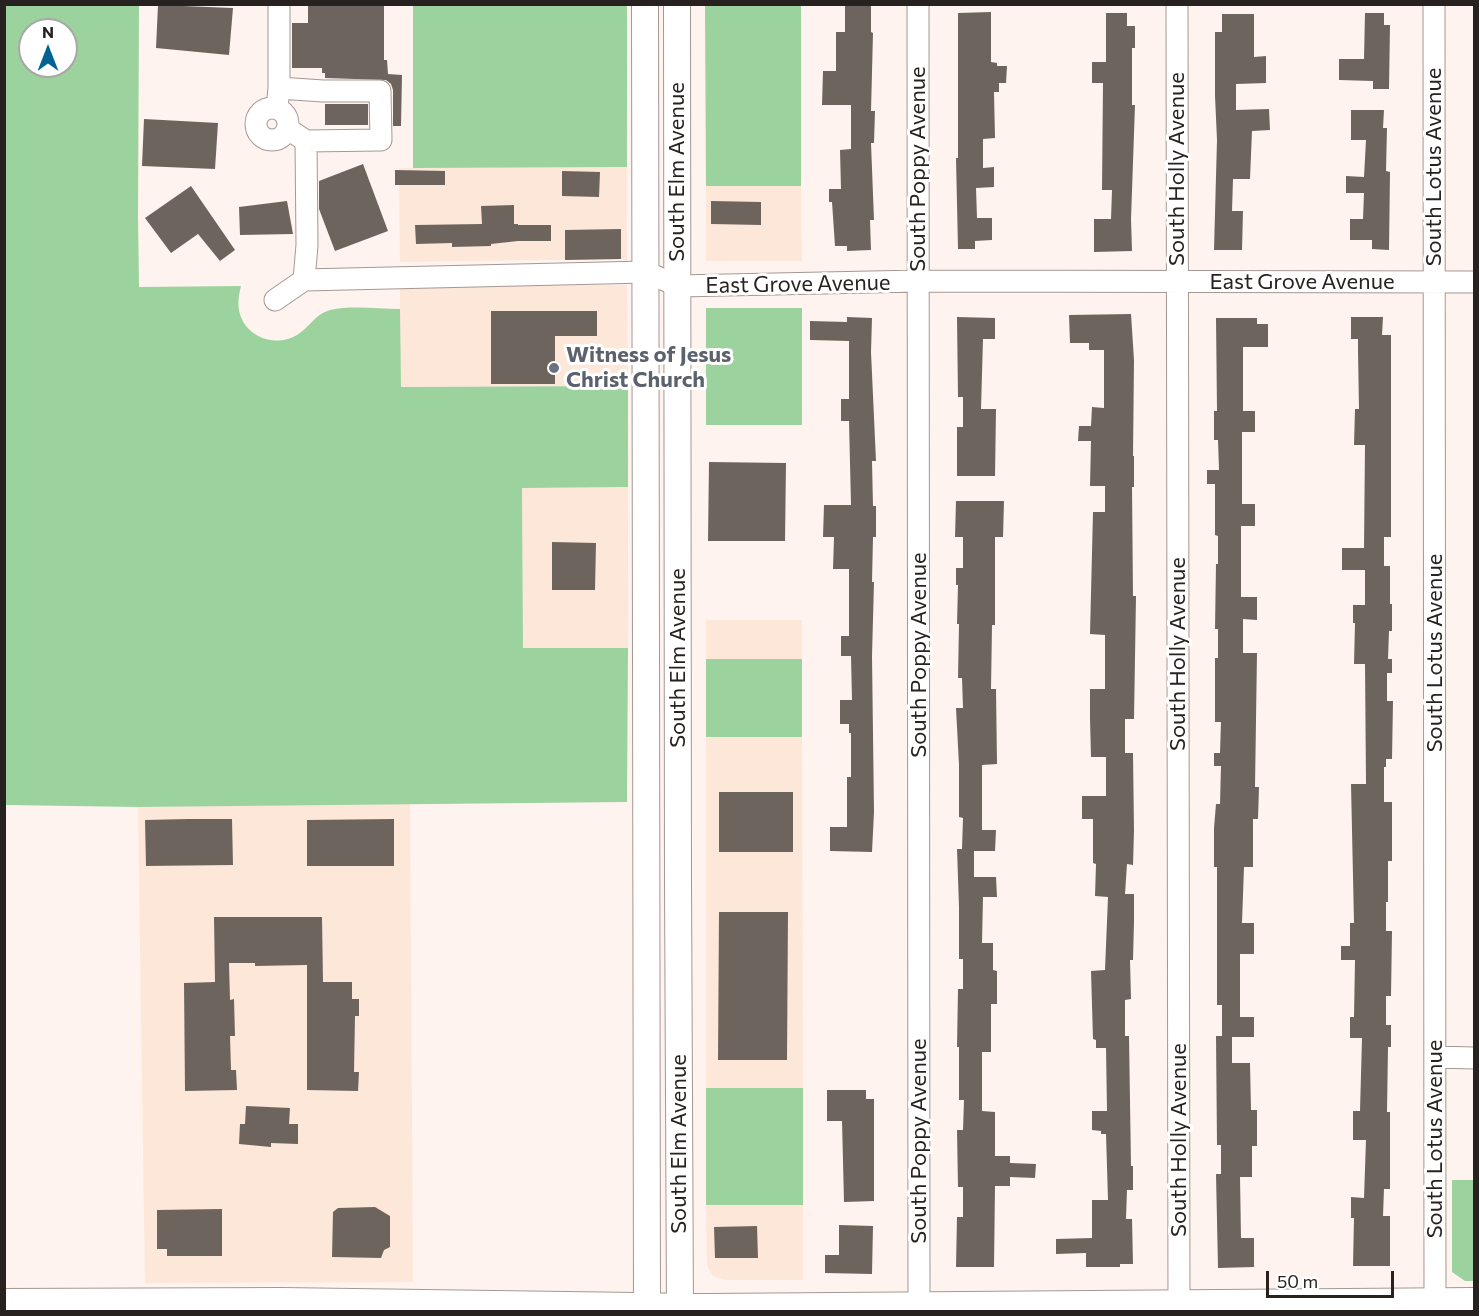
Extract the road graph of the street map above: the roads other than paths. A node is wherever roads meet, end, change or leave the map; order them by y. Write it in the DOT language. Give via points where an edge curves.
graph roads {
  1 [pos="279,4"];
  2 [pos="645,4"];
  3 [pos="677,4"];
  4 [pos="918,4"];
  5 [pos="1177,4"];
  6 [pos="1434,4"];
  7 [pos="278,98"];
  8 [pos="288,129"];
  9 [pos="306,141"];
  10 [pos="646,272"];
  11 [pos="304,280"];
  12 [pos="919,281"];
  13 [pos="1177,282"];
  14 [pos="1435,282"];
  15 [pos="1474,282"];
  16 [pos="678,286"];
  17 [pos="275,300"];
  18 [pos="1435,1058"];
  19 [pos="1474,1058"];
  20 [pos="1474,1301"];
  21 [pos="4,1302"];
  22 [pos="195,1306"];
  23 [pos="919,1306"];
  24 [pos="1431,1306"];
  25 [pos="1173,1308"];
  26 [pos="647,1309"];
  27 [pos="680,1309"];
  1 -- 7 [label="street"];
  2 -- 10 [label="main road, South Elm Avenue"];
  3 -- 16 [label="main road, South Elm Avenue"];
  4 -- 12 [label="street, South Poppy Avenue"];
  5 -- 13 [label="street, South Holly Avenue"];
  6 -- 14 [label="street, South Lotus Avenue"];
  7 -- 8 [label="street" via="288,119"];
  7 -- 8 [label="street" via="258,116 258,132 266,139 277,140"];
  7 -- 9 [label="street" via="323,91 380,91 381,140"];
  8 -- 9 [label="street"];
  9 -- 11 [label="street"];
  10 -- 11 [label="street, East Grove Avenue"];
  10 -- 16 [label="street, East Grove Avenue"];
  10 -- 26 [label="main road, South Elm Avenue"];
  11 -- 17 [label="street"];
  12 -- 13 [label="street, East Grove Avenue"];
  12 -- 16 [label="street, East Grove Avenue"];
  12 -- 23 [label="street, South Poppy Avenue"];
  13 -- 14 [label="street, East Grove Avenue"];
  13 -- 25 [label="street, South Holly Avenue"];
  14 -- 15 [label="street, East Grove Avenue"];
  14 -- 18 [label="street, South Lotus Avenue"];
  16 -- 27 [label="main road, South Elm Avenue"];
  18 -- 19 [label="street"];
  18 -- 24 [label="street, South Lotus Avenue"];
  20 -- 24 [label="main road"];
  21 -- 22 [label="main road"];
  22 -- 26 [label="main road"];
  23 -- 25 [label="main road"];
  23 -- 27 [label="main road"];
  24 -- 25 [label="main road"];
  26 -- 27 [label="main road"];
}
